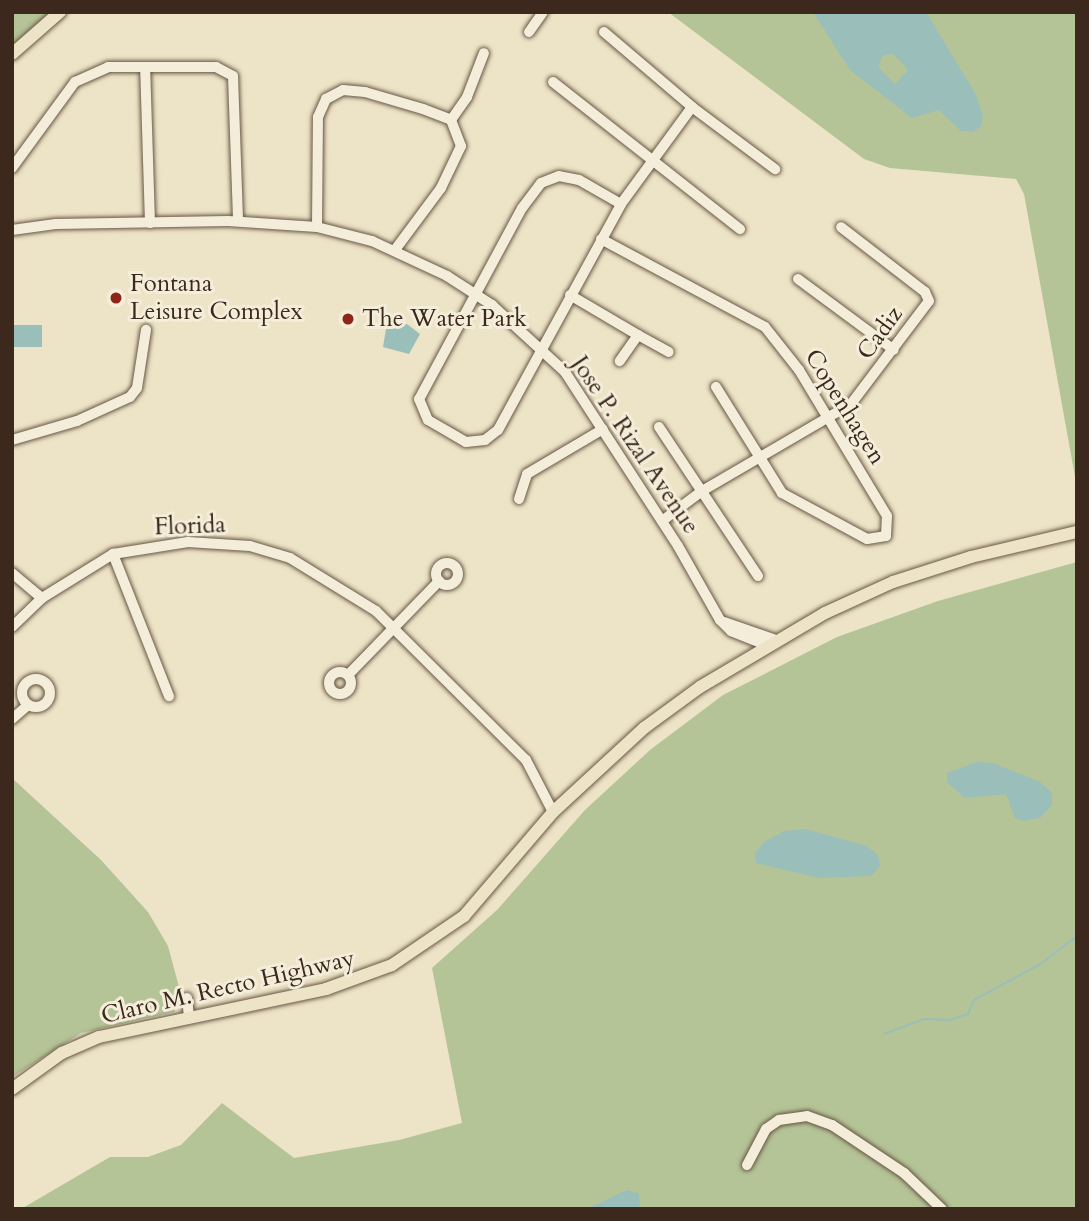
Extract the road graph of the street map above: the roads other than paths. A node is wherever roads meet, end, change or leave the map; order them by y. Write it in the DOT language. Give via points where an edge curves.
graph roads {
  1 [pos="60,12"];
  2 [pos="543,12"];
  3 [pos="529,32"];
  4 [pos="604,32"];
  5 [pos="484,53"];
  6 [pos="12,54"];
  7 [pos="145,67"];
  8 [pos="553,82"];
  9 [pos="692,107"];
  10 [pos="451,120"];
  11 [pos="652,160"];
  12 [pos="12,168"];
  13 [pos="775,169"];
  14 [pos="621,204"];
  15 [pos="237,221"];
  16 [pos="150,223"];
  17 [pos="317,227"];
  18 [pos="841,227"];
  19 [pos="740,229"];
  20 [pos="12,230"];
  21 [pos="601,239"];
  22 [pos="395,250"];
  23 [pos="798,279"];
  24 [pos="475,293"];
  25 [pos="570,295"];
  26 [pos="146,330"];
  27 [pos="638,335"];
  28 [pos="541,346"];
  29 [pos="894,350"];
  30 [pos="669,352"];
  31 [pos="620,361"];
  32 [pos="716,387"];
  33 [pos="828,417"];
  34 [pos="659,427"];
  35 [pos="603,429"];
  36 [pos="12,440"];
  37 [pos="757,457"];
  38 [pos="702,491"];
  39 [pos="519,499"];
  40 [pos="662,521"];
  41 [pos="1077,533"];
  42 [pos="113,554"];
  43 [pos="12,573"];
  44 [pos="758,576"];
  45 [pos="439,581"];
  46 [pos="42,598"];
  47 [pos="12,627"];
  48 [pos="392,627"];
  49 [pos="772,643"];
  50 [pos="348,675"];
  51 [pos="169,696"];
  52 [pos="28,705"];
  53 [pos="13,718"];
  54 [pos="554,812"];
  55 [pos="187,998"];
  56 [pos="189,1017"];
  57 [pos="12,1088"];
  58 [pos="747,1165"];
  59 [pos="942,1209"];
  1 -- 6 [label="main road"];
  2 -- 3 [label="street"];
  4 -- 9 [label="street"];
  5 -- 10 [label="street" via="467,97"];
  7 -- 12 [label="street" via="108,67 75,82"];
  7 -- 15 [label="street" via="216,67 233,76"];
  7 -- 16 [label="street"];
  8 -- 11 [label="street"];
  9 -- 11 [label="street"];
  9 -- 13 [label="street"];
  10 -- 17 [label="street" via="365,92 343,90 326,99 318,117"];
  10 -- 22 [label="street" via="461,146 456,164"];
  11 -- 14 [label="street"];
  11 -- 19 [label="street"];
  14 -- 21 [label="street"];
  14 -- 24 [label="street" via="579,180 559,176 541,183"];
  15 -- 16 [label="street, Jose P. Rizal Avenue"];
  15 -- 17 [label="street, Jose P. Rizal Avenue"];
  16 -- 20 [label="street, Jose P. Rizal Avenue" via="56,224"];
  17 -- 22 [label="street, Jose P. Rizal Avenue"];
  18 -- 29 [label="street, Cadiz" via="928,296"];
  21 -- 25 [label="street"];
  21 -- 33 [label="street, Copenhagen" via="765,327 785,349"];
  22 -- 24 [label="street, Jose P. Rizal Avenue"];
  23 -- 29 [label="street"];
  24 -- 28 [label="street, Jose P. Rizal Avenue"];
  24 -- 28 [label="street" via="419,399 428,420 466,442 485,440 498,430"];
  25 -- 27 [label="street"];
  25 -- 28 [label="street"];
  26 -- 36 [label="street" via="137,388 130,397 77,421"];
  27 -- 30 [label="street"];
  27 -- 31 [label="street"];
  28 -- 35 [label="street, Jose P. Rizal Avenue"];
  29 -- 33 [label="street, Cadiz" via="864,391"];
  32 -- 37 [label="street"];
  33 -- 37 [label="street, Cadiz"];
  33 -- 37 [label="street, Copenhagen" via="887,516 886,536 867,539 792,500"];
  34 -- 38 [label="street"];
  35 -- 39 [label="street" via="527,474"];
  35 -- 40 [label="street, Jose P. Rizal Avenue"];
  37 -- 38 [label="street, Cadiz"];
  38 -- 40 [label="street, Cadiz"];
  38 -- 44 [label="street"];
  40 -- 49 [label="street, Jose P. Rizal Avenue" via="720,620 731,631"];
  41 -- 49 [label="main road, Claro M. Recto Highway" via="915,574"];
  42 -- 46 [label="street, Florida"];
  42 -- 48 [label="street, Florida" via="188,542 250,546 290,558 376,611"];
  42 -- 51 [label="street"];
  43 -- 46 [label="street"];
  45 -- 48 [label="street"];
  46 -- 47 [label="street, Florida"];
  48 -- 50 [label="street"];
  48 -- 54 [label="street, Florida" via="526,760"];
  49 -- 54 [label="main road, Claro M. Recto Highway" via="661,714"];
  52 -- 53 [label="street"];
  54 -- 56 [label="main road, Claro M. Recto Highway" via="470,910 392,965 326,989"];
  55 -- 56 [label="street"];
  56 -- 57 [label="main road, Claro M. Recto Highway" via="87,1042"];
  58 -- 59 [label="street" via="766,1129 779,1120 807,1116 832,1125"];
}
